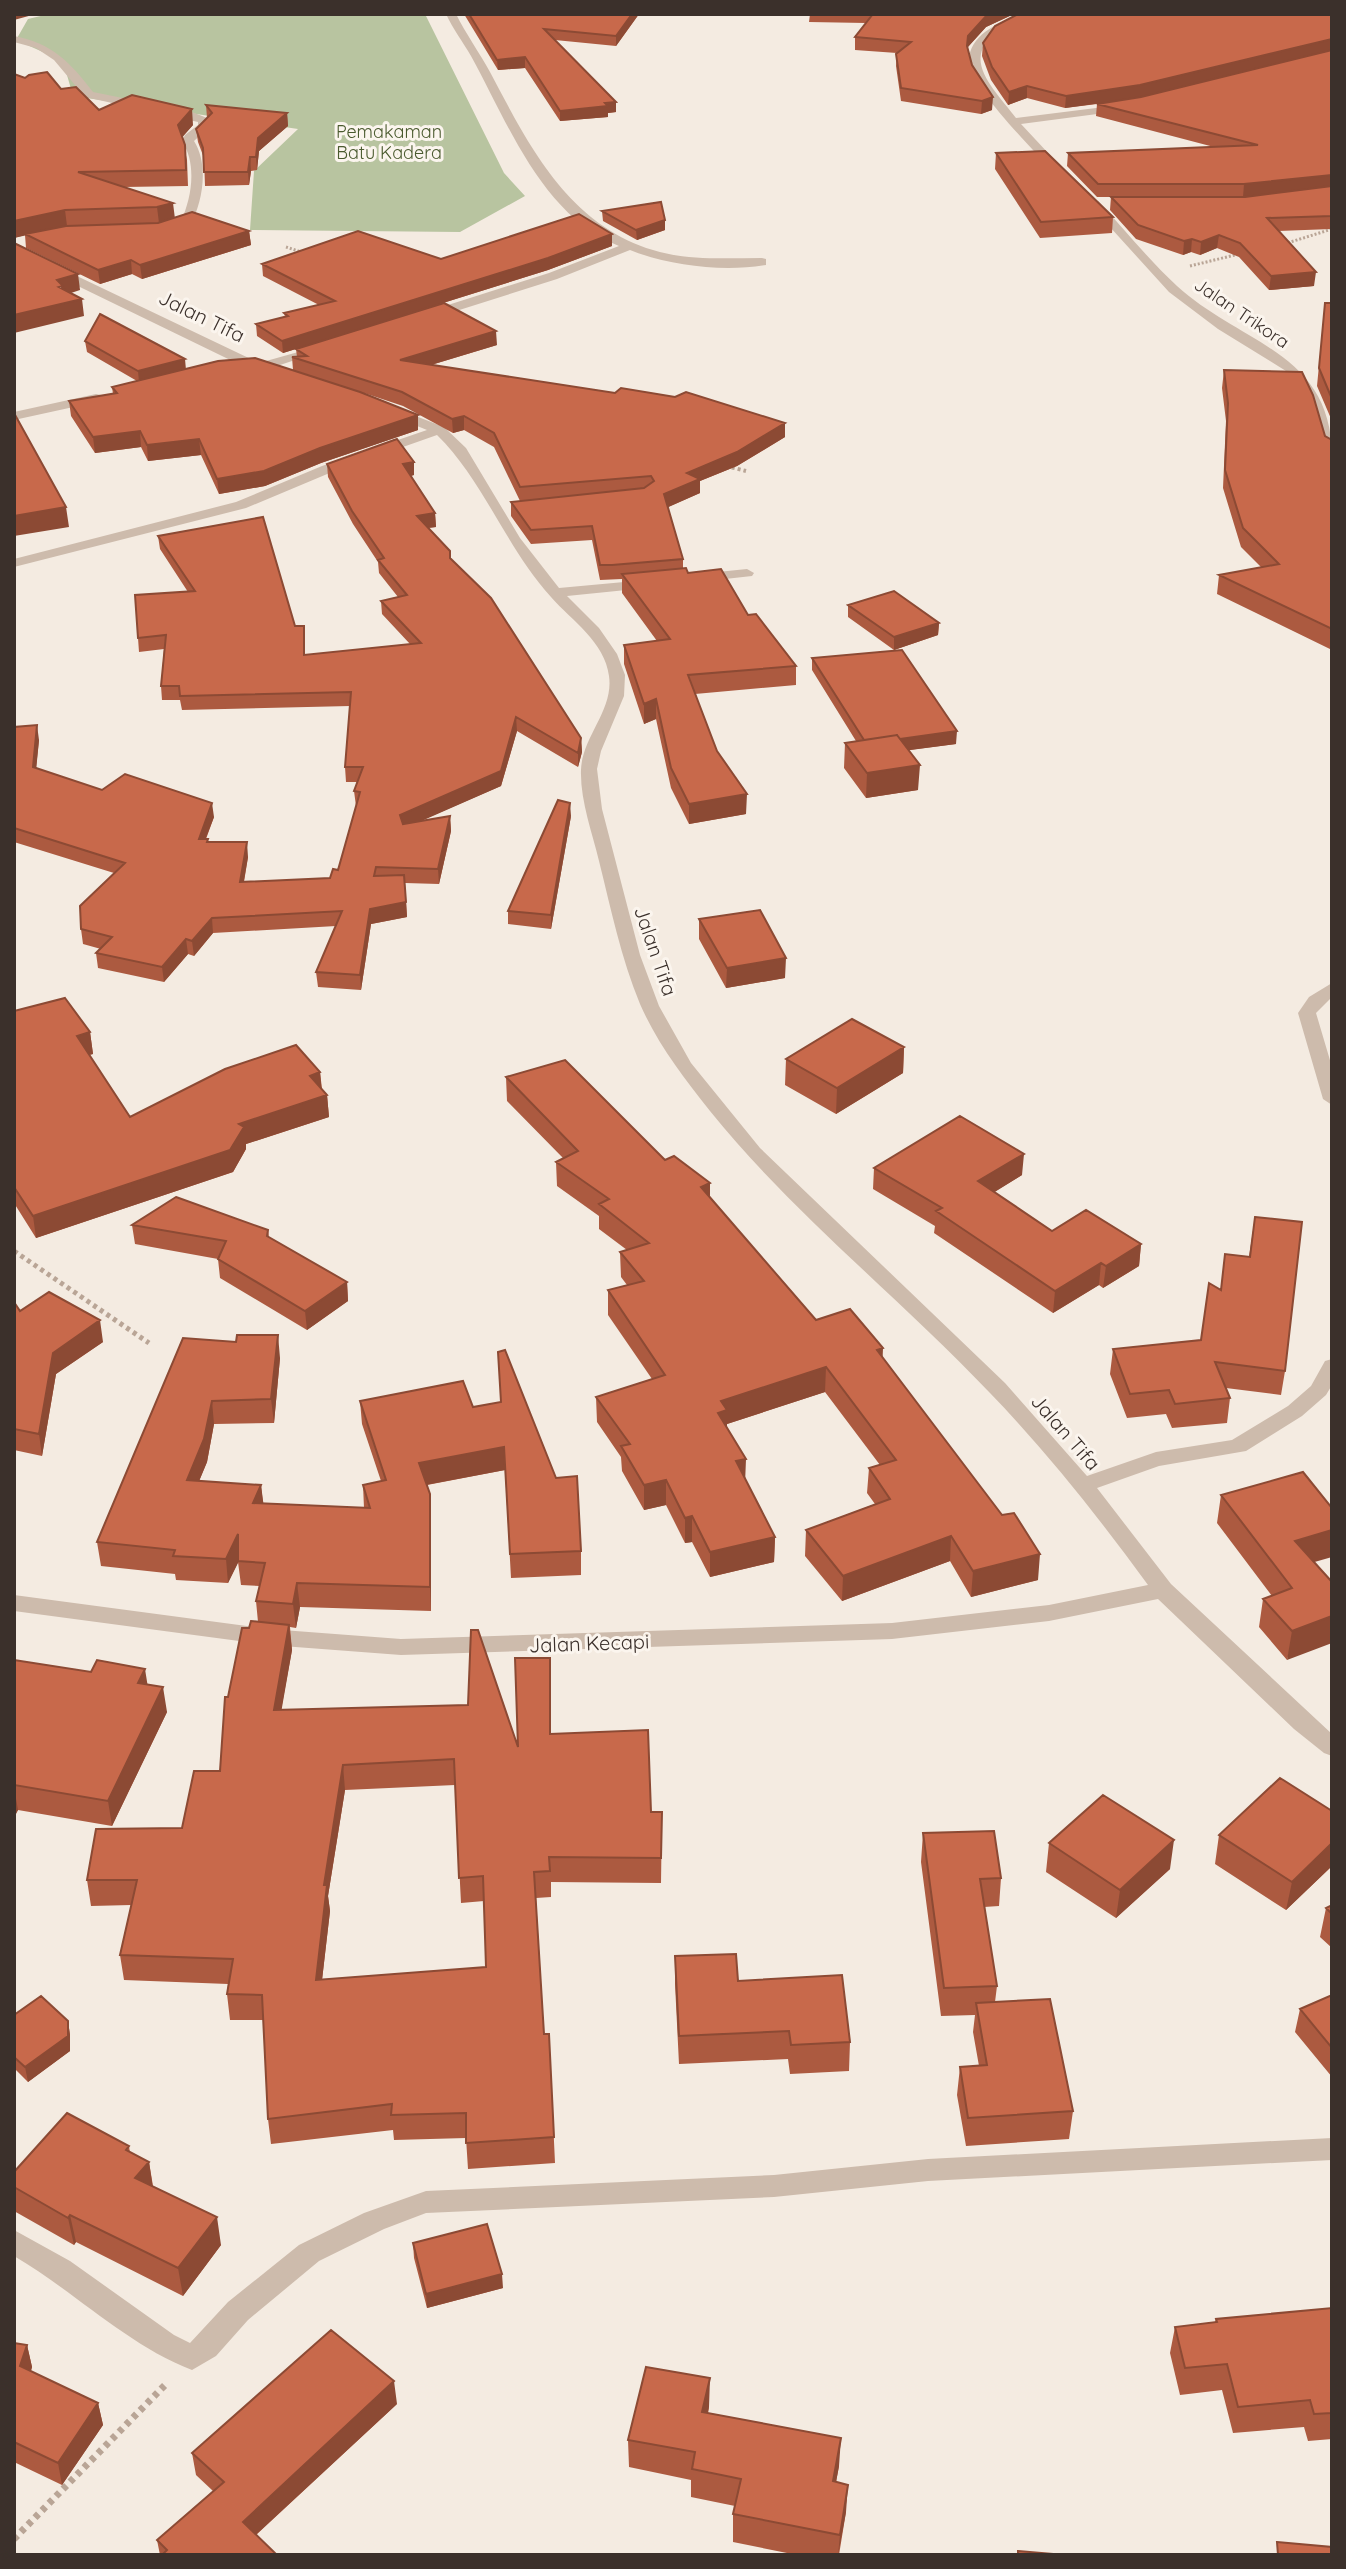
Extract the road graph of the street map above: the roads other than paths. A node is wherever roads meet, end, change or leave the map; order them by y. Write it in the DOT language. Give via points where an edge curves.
graph roads {
  1 [pos="451,14"];
  2 [pos="1031,14"];
  3 [pos="14,39"];
  4 [pos="1139,104"];
  5 [pos="1013,122"];
  6 [pos="1065,176"];
  7 [pos="1109,203"];
  8 [pos="159,230"];
  9 [pos="18,245"];
  10 [pos="627,247"];
  11 [pos="762,262"];
  12 [pos="421,318"];
  13 [pos="334,344"];
  14 [pos="243,366"];
  15 [pos="296,379"];
  16 [pos="108,396"];
  17 [pos="380,406"];
  18 [pos="14,416"];
  19 [pos="439,430"];
  20 [pos="1332,453"];
  21 [pos="14,563"];
  22 [pos="747,573"];
  23 [pos="688,579"];
  24 [pos="658,582"];
  25 [pos="555,593"];
  26 [pos="1332,988"];
  27 [pos="1332,1099"];
  28 [pos="1332,1366"];
  29 [pos="1083,1485"];
  30 [pos="1163,1590"];
  31 [pos="14,1603"];
  32 [pos="1332,1747"];
  33 [pos="1332,2149"];
  34 [pos="14,2242"];
  1 -- 10 [label="street" via="535,165 588,225"];
  2 -- 5 [label="street" via="991,32 974,51 976,71"];
  3 -- 8 [label="street" via="56,53 89,95 203,120 204,126 188,141 196,162 191,213 181,225"];
  4 -- 5 [label="street"];
  5 -- 6 [label="street"];
  7 -- 20 [label="street, Jalan Trikora" via="1089,199 1173,289 1291,368 1308,386"];
  9 -- 14 [label="street, Jalan Tifa"];
  10 -- 11 [label="street" via="683,261"];
  10 -- 12 [label="street"];
  13 -- 14 [label="street"];
  14 -- 15 [label="street, Jalan Tifa"];
  16 -- 18 [label="street"];
  17 -- 19 [label="street, Jalan Tifa"];
  19 -- 21 [label="street" via="241,505"];
  19 -- 25 [label="street, Jalan Tifa" via="461,451"];
  22 -- 23 [label="street"];
  24 -- 25 [label="street"];
  25 -- 29 [label="street, Jalan Tifa" via="594,631 617,675 616,696 589,769 594,809 631,955 650,1006 683,1065 753,1152 998,1388"];
  26 -- 27 [label="street" via="1307,1013"];
  28 -- 29 [label="street" via="1319,1390 1295,1411 1238,1446 1156,1459"];
  29 -- 30 [label="street, Jalan Tifa"];
  30 -- 31 [label="street, Jalan Kecapi" via="1049,1613 892,1631 401,1647 269,1637"];
  30 -- 32 [label="street, Jalan Tifa"];
  33 -- 34 [label="street" via="928,2170 774,2186 426,2202 309,2253 192,2357 164,2344"];
}
